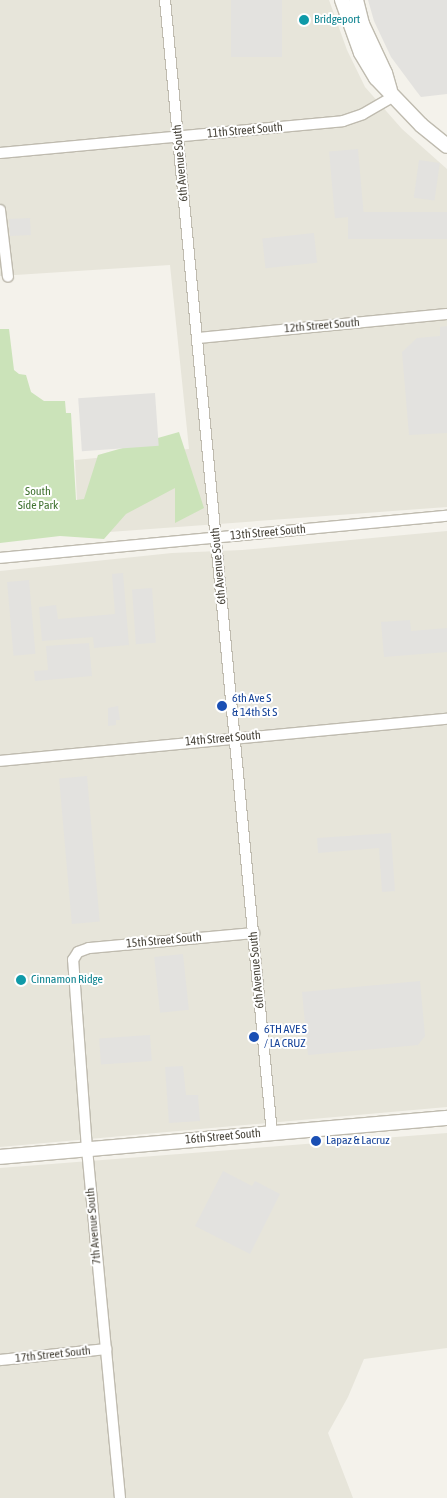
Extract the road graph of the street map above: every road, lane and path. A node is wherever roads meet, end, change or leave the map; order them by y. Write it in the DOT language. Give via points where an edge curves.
graph roads {
  1 [pos="165,0"];
  2 [pos="342,0"];
  3 [pos="356,0"];
  4 [pos="392,94"];
  5 [pos="179,137"];
  6 [pos="447,146"];
  7 [pos="0,152"];
  8 [pos="0,210"];
  9 [pos="8,277"];
  10 [pos="447,314"];
  11 [pos="198,338"];
  12 [pos="447,516"];
  13 [pos="216,537"];
  14 [pos="0,558"];
  15 [pos="447,719"];
  16 [pos="235,737"];
  17 [pos="0,761"];
  18 [pos="254,933"];
  19 [pos="75,955"];
  20 [pos="447,1118"];
  21 [pos="272,1133"];
  22 [pos="87,1149"];
  23 [pos="0,1157"];
  24 [pos="106,1349"];
  25 [pos="0,1360"];
  26 [pos="120,1498"];
  1 -- 5 [label="street, 6th Avenue South"];
  2 -- 4 [label="street" via="361,53 376,78"];
  3 -- 4 [label="street" via="362,24"];
  4 -- 5 [label="street, 11th Street South" via="363,114 343,121"];
  4 -- 6 [label="street" via="421,125"];
  5 -- 7 [label="street, 11th Street South"];
  5 -- 11 [label="street, 6th Avenue South"];
  8 -- 9 [label="street"];
  10 -- 11 [label="street, 12th Street South"];
  11 -- 13 [label="street, 6th Avenue South"];
  12 -- 13 [label="street, 13th Street South"];
  13 -- 14 [label="street, 13th Street South"];
  13 -- 16 [label="street, 6th Avenue South"];
  15 -- 16 [label="street, 14th Street South"];
  16 -- 17 [label="street, 14th Street South"];
  16 -- 18 [label="street, 6th Avenue South"];
  18 -- 19 [label="street, 15th Street South" via="97,947"];
  18 -- 21 [label="street, 6th Avenue South"];
  19 -- 22 [label="street, 7th Avenue South" via="73,973"];
  20 -- 21 [label="street, 16th Street South"];
  21 -- 22 [label="street, 16th Street South"];
  22 -- 23 [label="street, 16th Street South"];
  22 -- 24 [label="street, 7th Avenue South"];
  24 -- 25 [label="street, 17th Street South"];
  24 -- 26 [label="street, 7th Avenue South"];
}
